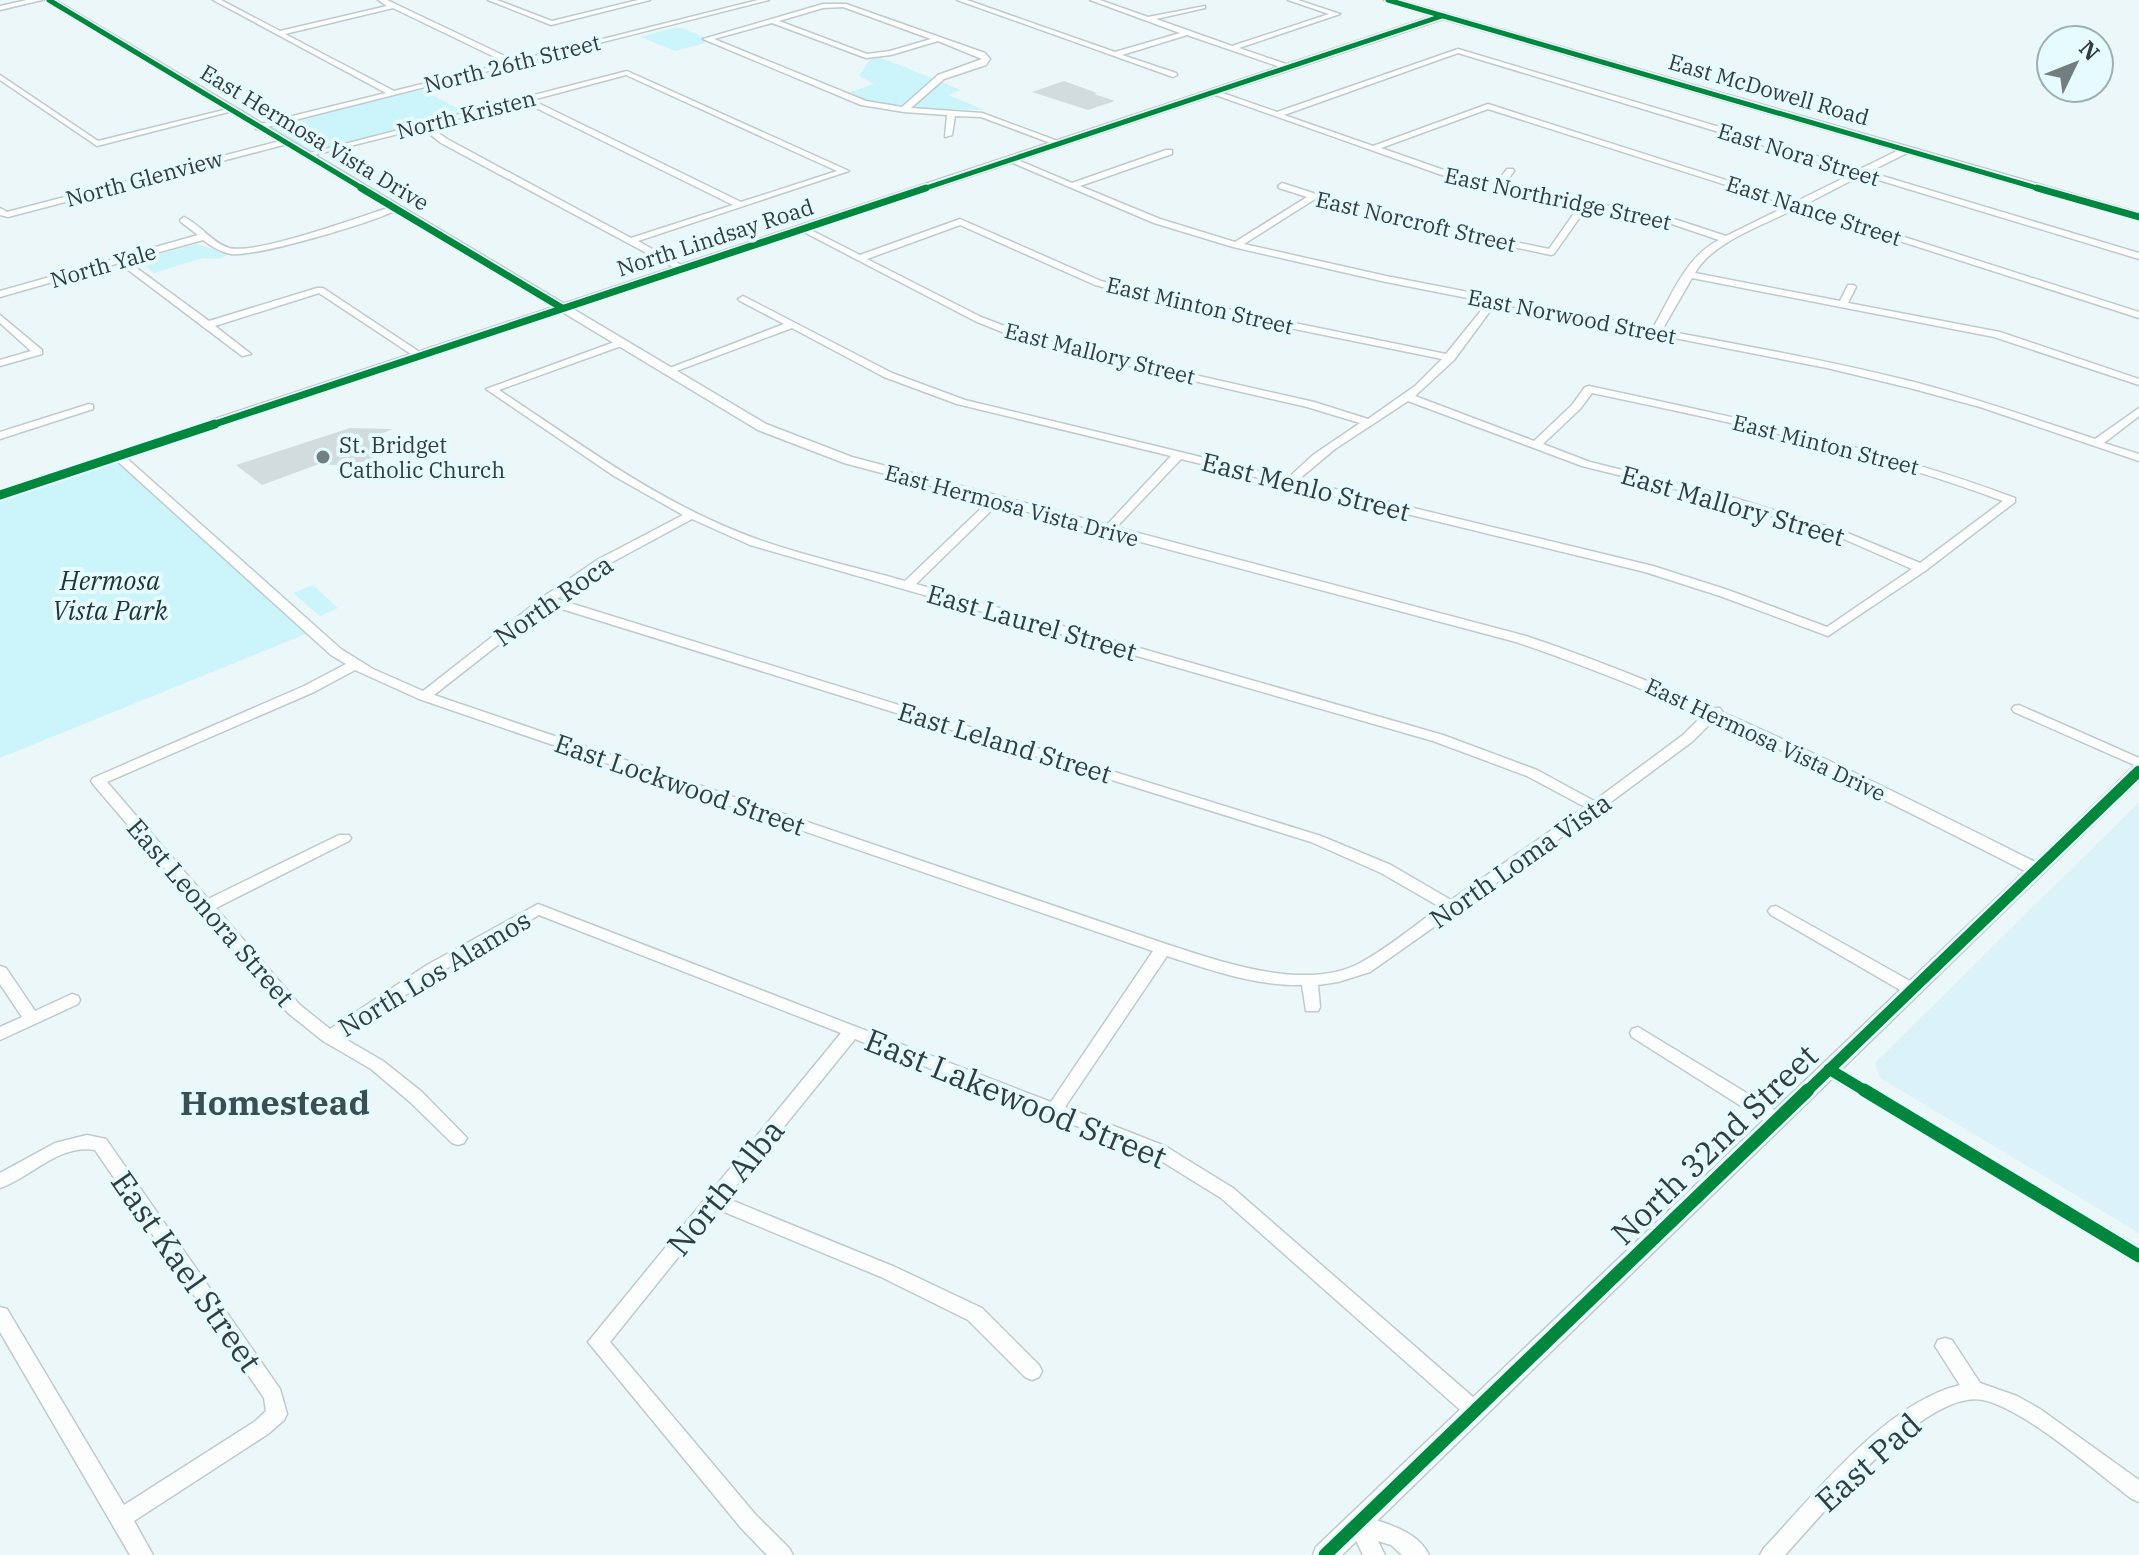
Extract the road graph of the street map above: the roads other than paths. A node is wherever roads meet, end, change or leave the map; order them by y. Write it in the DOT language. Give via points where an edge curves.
graph roads {
  1 [pos="38,0"];
  2 [pos="49,0"];
  3 [pos="216,0"];
  4 [pos="381,0"];
  5 [pos="491,0"];
  6 [pos="647,0"];
  7 [pos="766,0"];
  8 [pos="960,0"];
  9 [pos="1093,0"];
  10 [pos="1291,0"];
  11 [pos="1388,0"];
  12 [pos="395,6"];
  13 [pos="737,7"];
  14 [pos="1203,7"];
  15 [pos="0,8"];
  16 [pos="749,11"];
  17 [pos="760,16"];
  18 [pos="1442,16"];
  19 [pos="1148,19"];
  20 [pos="771,20"];
  21 [pos="279,33"];
  22 [pos="1187,33"];
  23 [pos="939,39"];
  24 [pos="1233,48"];
  25 [pos="1117,54"];
  26 [pos="514,63"];
  27 [pos="1286,67"];
  28 [pos="1173,75"];
  29 [pos="0,77"];
  30 [pos="1211,92"];
  31 [pos="392,93"];
  32 [pos="527,100"];
  33 [pos="232,110"];
  34 [pos="904,110"];
  35 [pos="951,113"];
  36 [pos="1276,115"];
  37 [pos="423,125"];
  38 [pos="259,127"];
  39 [pos="948,135"];
  40 [pos="284,142"];
  41 [pos="1055,145"];
  42 [pos="1372,149"];
  43 [pos="1906,150"];
  44 [pos="1169,152"];
  45 [pos="306,155"];
  46 [pos="1010,160"];
  47 [pos="1510,171"];
  48 [pos="1861,173"];
  49 [pos="1071,186"];
  50 [pos="1282,186"];
  51 [pos="1497,188"];
  52 [pos="1312,197"];
  53 [pos="1585,204"];
  54 [pos="740,205"];
  55 [pos="1797,205"];
  56 [pos="394,209"];
  57 [pos="3,213"];
  58 [pos="2139,217"];
  59 [pos="184,220"];
  60 [pos="802,229"];
  61 [pos="206,236"];
  62 [pos="1725,239"];
  63 [pos="630,241"];
  64 [pos="1236,245"];
  65 [pos="2139,256"];
  66 [pos="860,258"];
  67 [pos="120,260"];
  68 [pos="682,269"];
  69 [pos="1690,275"];
  70 [pos="1851,287"];
  71 [pos="0,294"];
  72 [pos="743,299"];
  73 [pos="1493,301"];
  74 [pos="1843,304"];
  75 [pos="562,308"];
  76 [pos="2139,315"];
  77 [pos="0,318"];
  78 [pos="207,325"];
  79 [pos="792,325"];
  80 [pos="1656,332"];
  81 [pos="620,343"];
  82 [pos="246,354"];
  83 [pos="417,355"];
  84 [pos="1450,358"];
  85 [pos="0,363"];
  86 [pos="667,371"];
  87 [pos="2139,382"];
  88 [pos="1407,397"];
  89 [pos="89,407"];
  90 [pos="2139,411"];
  91 [pos="1367,422"];
  92 [pos="0,436"];
  93 [pos="2097,443"];
  94 [pos="1535,446"];
  95 [pos="1178,455"];
  96 [pos="119,457"];
  97 [pos="2139,458"];
  98 [pos="1290,482"];
  99 [pos="0,495"];
  100 [pos="995,501"];
  101 [pos="690,516"];
  102 [pos="1107,531"];
  103 [pos="1921,568"];
  104 [pos="907,586"];
  105 [pos="547,600"];
  106 [pos="356,664"];
  107 [pos="424,696"];
  108 [pos="2019,709"];
  109 [pos="1715,711"];
  110 [pos="2139,763"];
  111 [pos="2139,771"];
  112 [pos="1595,807"];
  113 [pos="344,838"];
  114 [pos="2037,870"];
  115 [pos="206,907"];
  116 [pos="1452,908"];
  117 [pos="538,909"];
  118 [pos="1776,911"];
  119 [pos="1163,949"];
  120 [pos="0,972"];
  121 [pos="1310,982"];
  122 [pos="1913,990"];
  123 [pos="72,1000"];
  124 [pos="1312,1007"];
  125 [pos="32,1019"];
  126 [pos="851,1032"];
  127 [pos="1638,1033"];
  128 [pos="0,1034"];
  129 [pos="329,1037"];
  130 [pos="1829,1069"];
  131 [pos="1055,1109"];
  132 [pos="1777,1120"];
  133 [pos="458,1138"];
  134 [pos="0,1181"];
  135 [pos="715,1201"];
  136 [pos="2139,1256"];
  137 [pos="0,1315"];
  138 [pos="1945,1346"];
  139 [pos="1032,1371"];
  140 [pos="1974,1390"];
  141 [pos="1474,1410"];
  142 [pos="2139,1492"];
  143 [pos="121,1518"];
  144 [pos="1358,1524"];
  145 [pos="142,1555"];
  146 [pos="782,1555"];
  147 [pos="1325,1555"];
  148 [pos="1374,1555"];
  149 [pos="1418,1555"];
  150 [pos="1771,1555"];
  1 -- 15 [label="street"];
  2 -- 33 [label="street, East Hermosa Vista Drive"];
  3 -- 21 [label="street"];
  4 -- 12 [label="street"];
  5 -- 6 [label="street" via="551,23"];
  7 -- 13 [label="street, North 26th Street"];
  8 -- 25 [label="street"];
  9 -- 19 [label="street"];
  10 -- 24 [label="street" via="1337,14"];
  11 -- 18 [label="main road, East McDowell Road"];
  12 -- 21 [label="street"];
  12 -- 26 [label="street"];
  13 -- 16 [label="street"];
  13 -- 26 [label="street, North 26th Street"];
  14 -- 19 [label="street"];
  17 -- 20 [label="street"];
  18 -- 27 [label="main road, North Lindsay Road"];
  18 -- 43 [label="main road, East McDowell Road"];
  19 -- 22 [label="street"];
  20 -- 23 [label="street" via="844,5"];
  20 -- 23 [label="street" via="866,56"];
  20 -- 34 [label="street" via="707,39 847,97"];
  21 -- 31 [label="street"];
  22 -- 24 [label="street"];
  22 -- 25 [label="street"];
  23 -- 34 [label="street" via="986,59 941,77"];
  24 -- 27 [label="street"];
  25 -- 28 [label="street"];
  26 -- 31 [label="street, North 26th Street"];
  27 -- 30 [label="main road, North Lindsay Road"];
  29 -- 33 [label="street" via="97,144"];
  30 -- 36 [label="street, East Northridge Street"];
  30 -- 41 [label="main road, North Lindsay Road"];
  31 -- 38 [label="street, North 26th Street"];
  32 -- 37 [label="street, North Kristen"];
  32 -- 54 [label="street"];
  32 -- 54 [label="street, North Kristen" via="627,73 845,171"];
  33 -- 38 [label="street, East Hermosa Vista Drive"];
  34 -- 35 [label="street"];
  35 -- 39 [label="street"];
  35 -- 41 [label="street"];
  36 -- 42 [label="street, East Northridge Street"];
  36 -- 48 [label="street, East Nora Street" via="1458,51"];
  37 -- 45 [label="street, North Kristen"];
  37 -- 63 [label="street"];
  38 -- 40 [label="street, East Hermosa Vista Drive"];
  40 -- 45 [label="street, East Hermosa Vista Drive"];
  40 -- 57 [label="street, North Glenview"];
  41 -- 46 [label="main road, North Lindsay Road"];
  42 -- 51 [label="street, East Northridge Street"];
  42 -- 55 [label="street, East Nance Street" via="1488,106"];
  43 -- 48 [label="street"];
  43 -- 58 [label="main road, East McDowell Road"];
  44 -- 49 [label="street"];
  45 -- 56 [label="street, East Hermosa Vista Drive"];
  46 -- 49 [label="street, East Norwood Street"];
  46 -- 60 [label="main road, North Lindsay Road"];
  47 -- 51 [label="street"];
  48 -- 55 [label="street"];
  48 -- 65 [label="street, East Nora Street"];
  49 -- 64 [label="street, East Norwood Street"];
  50 -- 52 [label="street, East Norcroft Street"];
  51 -- 53 [label="street, East Northridge Street"];
  52 -- 53 [label="street, East Norcroft Street" via="1551,252"];
  52 -- 64 [label="street"];
  53 -- 62 [label="street, East Northridge Street" via="1668,220"];
  54 -- 63 [label="street"];
  55 -- 62 [label="street"];
  55 -- 76 [label="street, East Nance Street"];
  56 -- 61 [label="street" via="233,252"];
  56 -- 75 [label="street, East Hermosa Vista Drive"];
  59 -- 61 [label="street"];
  60 -- 66 [label="street, East Mallory Street"];
  60 -- 68 [label="main road, North Lindsay Road"];
  61 -- 67 [label="street, North Yale"];
  62 -- 69 [label="street" via="1698,259"];
  63 -- 68 [label="street"];
  64 -- 73 [label="street, East Norwood Street"];
  66 -- 84 [label="street, East Minton Street" via="960,222 1112,287"];
  66 -- 91 [label="street, East Mallory Street" via="1011,332"];
  67 -- 71 [label="street, North Yale"];
  67 -- 78 [label="street"];
  68 -- 75 [label="main road, North Lindsay Road"];
  69 -- 74 [label="street"];
  69 -- 80 [label="street"];
  70 -- 74 [label="street"];
  72 -- 79 [label="street, East Menlo Street"];
  73 -- 80 [label="street, East Norwood Street"];
  73 -- 84 [label="street"];
  74 -- 87 [label="street" via="1996,334"];
  75 -- 81 [label="street, East Hermosa Vista Drive"];
  75 -- 83 [label="main road, North Lindsay Road"];
  77 -- 85 [label="street" via="38,352"];
  78 -- 82 [label="street"];
  78 -- 83 [label="street" via="320,290"];
  79 -- 86 [label="street"];
  79 -- 95 [label="street, East Menlo Street" via="933,393"];
  80 -- 93 [label="street, East Norwood Street" via="1913,385"];
  81 -- 86 [label="street, East Hermosa Vista Drive"];
  81 -- 101 [label="street, East Laurel Street" via="491,389"];
  83 -- 96 [label="main road, North Lindsay Road"];
  84 -- 88 [label="street"];
  86 -- 100 [label="street, East Hermosa Vista Drive" via="805,446"];
  88 -- 91 [label="street"];
  88 -- 94 [label="street, East Mallory Street"];
  89 -- 92 [label="street"];
  90 -- 93 [label="street"];
  91 -- 98 [label="street" via="1305,465"];
  93 -- 97 [label="street, East Norwood Street"];
  94 -- 103 [label="street, East Mallory Street" via="1786,516"];
  94 -- 103 [label="street, East Minton Street" via="1589,389 1813,437 2011,500"];
  95 -- 98 [label="street, East Menlo Street"];
  95 -- 102 [label="street"];
  96 -- 99 [label="main road, North Lindsay Road"];
  96 -- 106 [label="street, East Lockwood Street" via="336,652"];
  98 -- 103 [label="street, East Menlo Street" via="1649,569 1828,632"];
  100 -- 102 [label="street, East Hermosa Vista Drive"];
  100 -- 104 [label="street"];
  101 -- 104 [label="street, East Laurel Street" via="754,542"];
  101 -- 105 [label="street, North Roca" via="601,563"];
  102 -- 109 [label="street, East Hermosa Vista Drive" via="1521,639"];
  104 -- 112 [label="street, East Laurel Street" via="1438,738 1532,773"];
  105 -- 107 [label="street, North Roca"];
  105 -- 116 [label="street, East Leland Street" via="1316,839 1407,877"];
  106 -- 107 [label="street, East Lockwood Street"];
  106 -- 115 [label="street, East Leonora Street" via="98,781"];
  107 -- 119 [label="street, East Lockwood Street"];
  108 -- 110 [label="street"];
  109 -- 112 [label="street, North Loma Vista" via="1688,738"];
  109 -- 114 [label="street, East Hermosa Vista Drive"];
  111 -- 114 [label="street, North 32nd Street"];
  112 -- 116 [label="street, North Loma Vista"];
  113 -- 115 [label="street"];
  114 -- 122 [label="street, North 32nd Street"];
  115 -- 129 [label="street, East Leonora Street" via="294,1009"];
  116 -- 121 [label="street, North Loma Vista" via="1364,968"];
  117 -- 126 [label="street, East Lakewood Street"];
  117 -- 129 [label="street, North Los Alamos"];
  118 -- 122 [label="street"];
  119 -- 121 [label="street, East Lockwood Street" via="1226,969"];
  119 -- 131 [label="street"];
  120 -- 125 [label="street"];
  121 -- 124 [label="street"];
  122 -- 130 [label="street, North 32nd Street"];
  123 -- 125 [label="street"];
  125 -- 128 [label="street"];
  126 -- 131 [label="street, East Lakewood Street"];
  126 -- 135 [label="street, North Alba"];
  127 -- 132 [label="street"];
  129 -- 133 [label="street, East Leonora Street" via="377,1065"];
  130 -- 132 [label="street, North 32nd Street"];
  130 -- 136 [label="street"];
  131 -- 141 [label="street, East Lakewood Street" via="1159,1151 1227,1193"];
  132 -- 141 [label="street, North 32nd Street"];
  134 -- 143 [label="street, East Kael Street" via="68,1145 85,1139 100,1144 273,1395 277,1414 261,1428"];
  135 -- 139 [label="street" via="975,1314"];
  135 -- 146 [label="street, North Alba" via="598,1342"];
  137 -- 143 [label="street"];
  138 -- 140 [label="street"];
  140 -- 142 [label="street" via="2014,1404"];
  140 -- 150 [label="street, East Pad" via="1941,1399 1889,1435"];
  141 -- 144 [label="street, North 32nd Street"];
  143 -- 145 [label="street"];
  144 -- 147 [label="street, North 32nd Street"];
  144 -- 148 [label="street"];
  144 -- 149 [label="street" via="1398,1538"];
}
